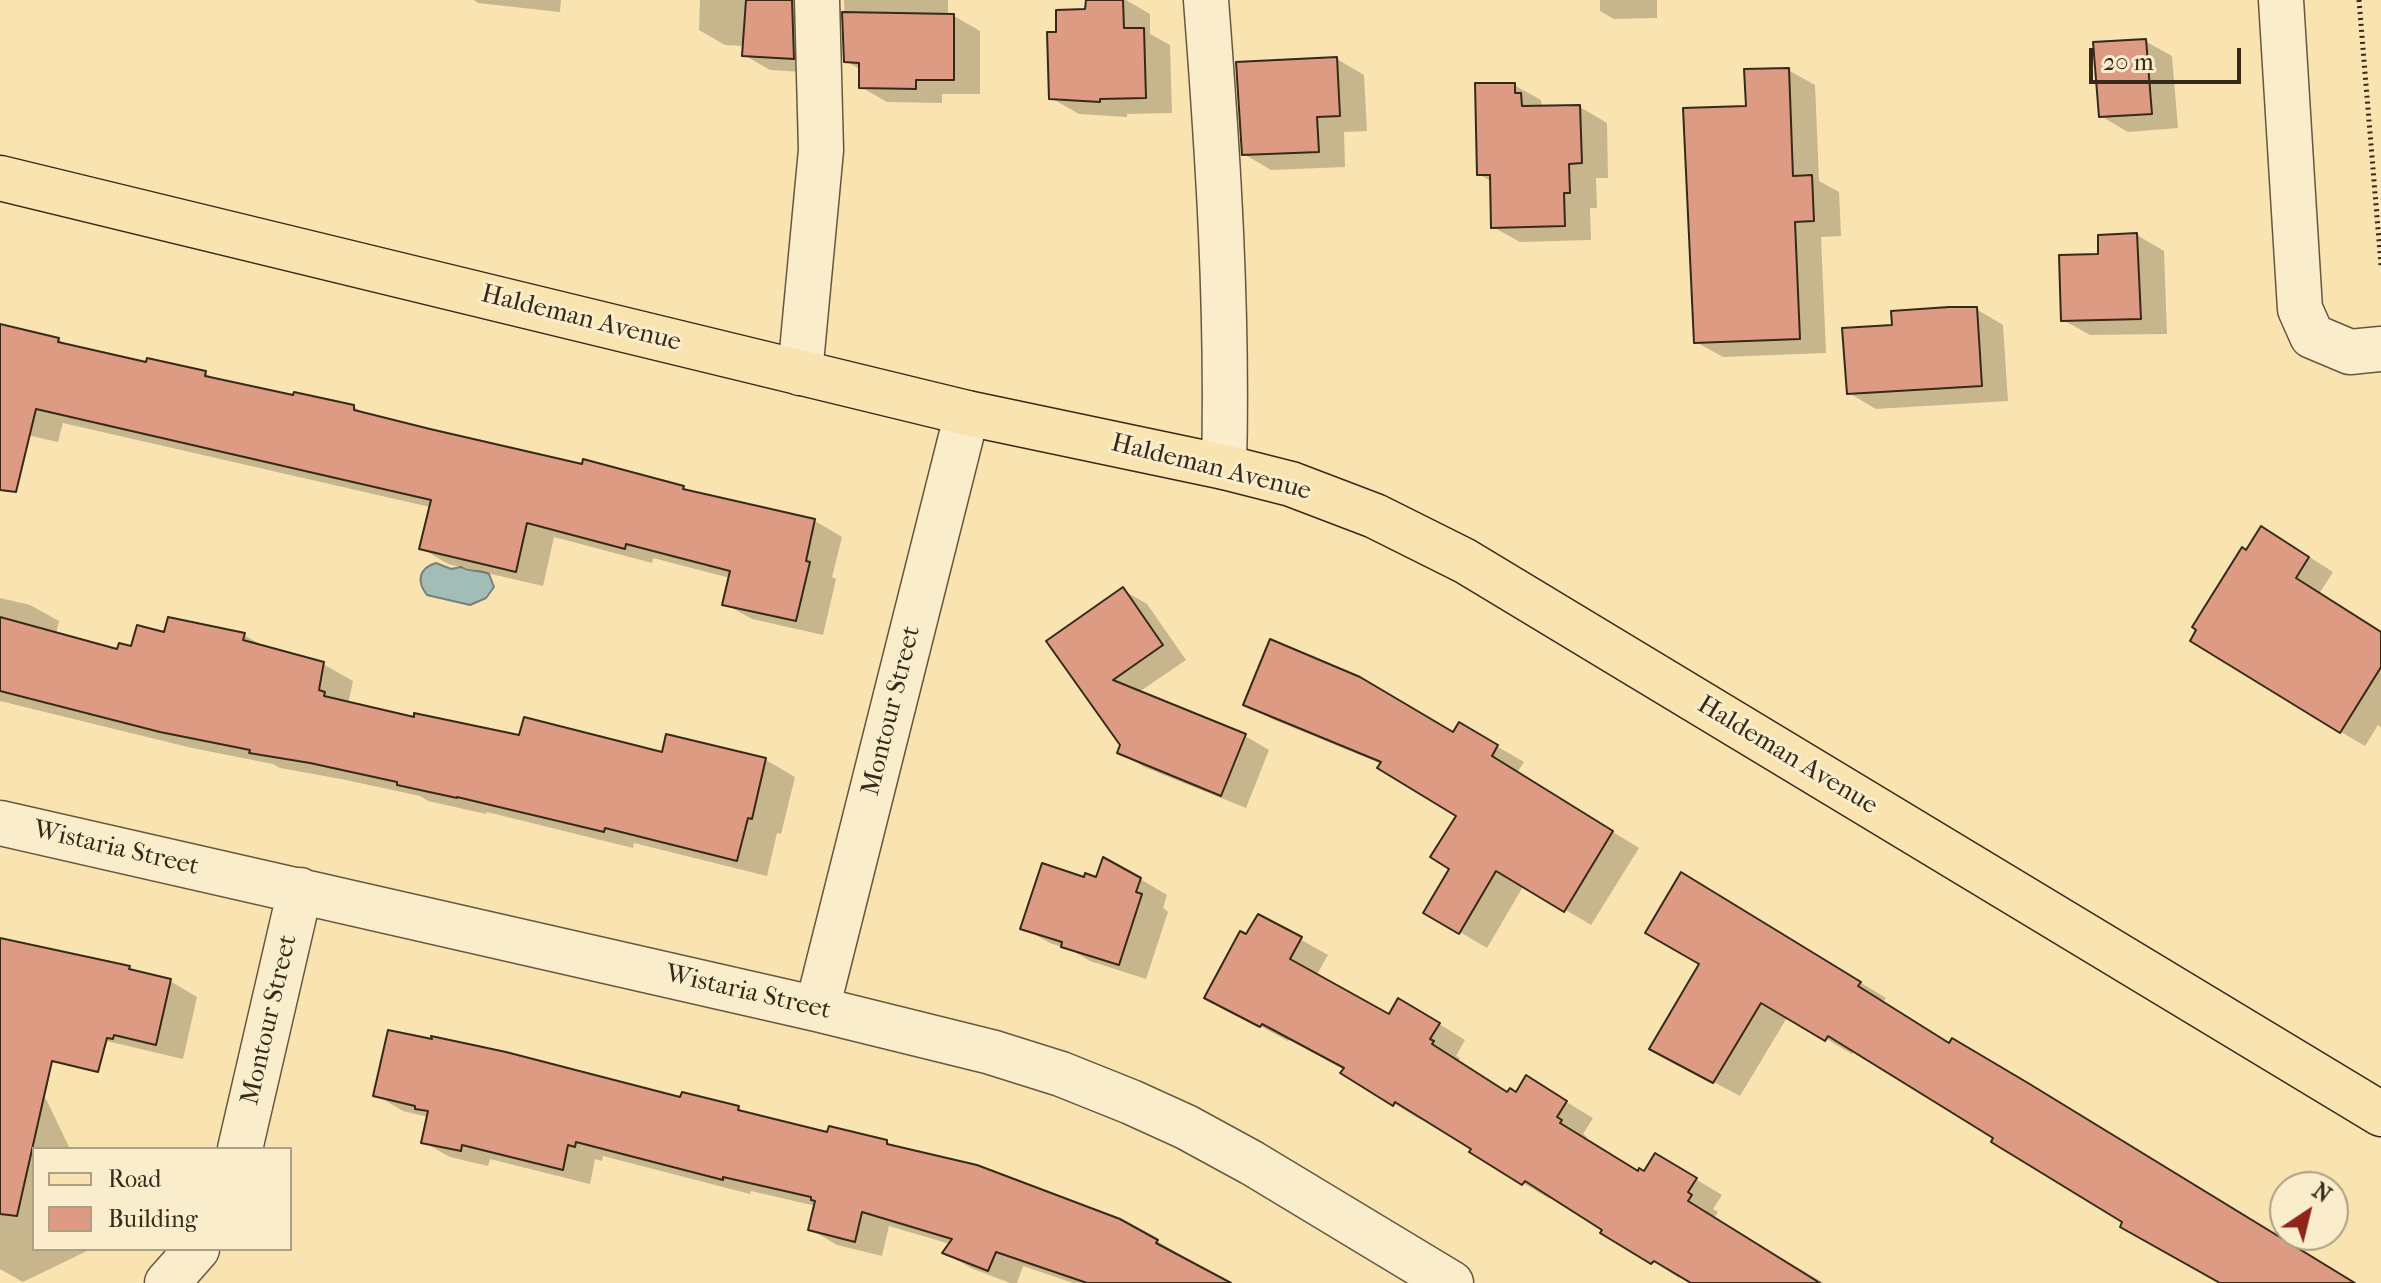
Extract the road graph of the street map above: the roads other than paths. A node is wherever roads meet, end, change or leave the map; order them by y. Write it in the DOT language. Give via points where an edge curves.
graph roads {
  1 [pos="817,0"];
  2 [pos="1206,0"];
  3 [pos="2281,0"];
  4 [pos="0,178"];
  5 [pos="2381,349"];
  6 [pos="800,373"];
  7 [pos="967,413"];
  8 [pos="1224,467"];
  9 [pos="0,823"];
  10 [pos="300,890"];
  11 [pos="817,1009"];
  12 [pos="2381,1114"];
  13 [pos="240,1147"];
  14 [pos="195,1251"];
  15 [pos="167,1283"];
  16 [pos="1451,1283"];
  1 -- 6 [label="street" via="821,150"];
  2 -- 8 [label="street" via="1218,159"];
  3 -- 5 [label="street" via="2300,309 2312,336 2350,352"];
  4 -- 6 [label="main road, Haldeman Avenue"];
  6 -- 7 [label="main road, Haldeman Avenue"];
  7 -- 8 [label="main road, Haldeman Avenue"];
  7 -- 11 [label="street, Montour Street"];
  8 -- 12 [label="main road, Haldeman Avenue" via="1291,484 1375,516 1465,561"];
  9 -- 10 [label="street, Wistaria Street"];
  10 -- 11 [label="street, Wistaria Street"];
  10 -- 13 [label="street, Montour Street"];
  11 -- 16 [label="street, Wistaria Street" via="991,1052 1131,1102 1252,1163"];
  14 -- 15 [label="street"];
}
